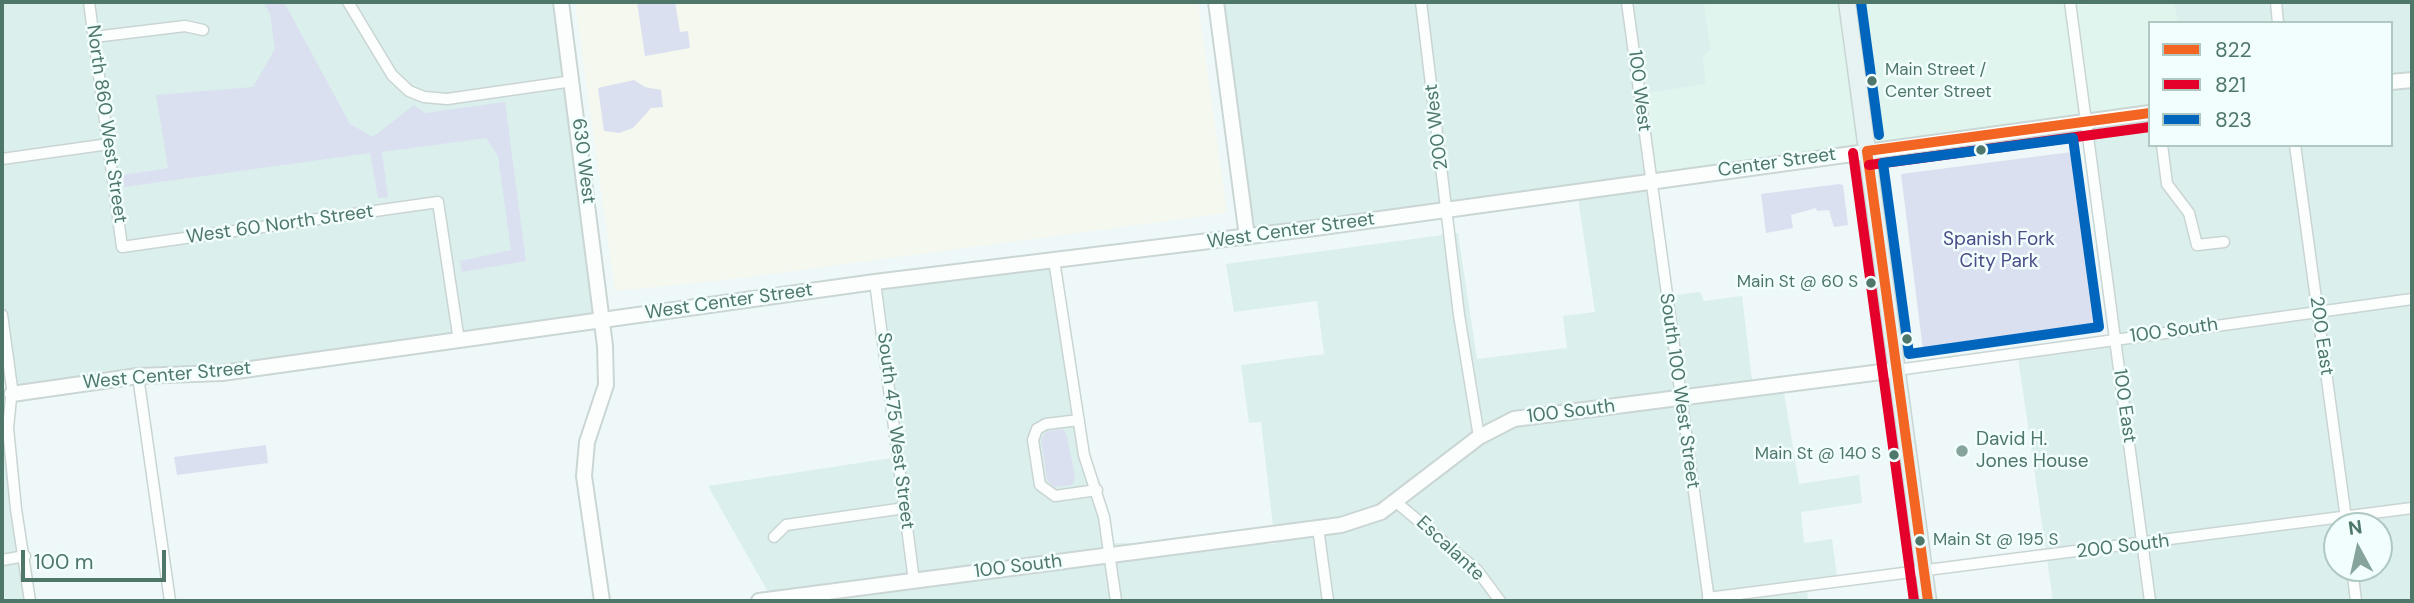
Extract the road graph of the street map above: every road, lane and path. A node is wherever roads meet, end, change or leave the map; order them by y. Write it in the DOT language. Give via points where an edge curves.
graph roads {
  1 [pos="89,2"];
  2 [pos="348,2"];
  3 [pos="561,2"];
  4 [pos="1216,2"];
  5 [pos="1421,2"];
  6 [pos="1627,2"];
  7 [pos="1847,2"];
  8 [pos="2070,2"];
  9 [pos="2276,2"];
  10 [pos="2278,21"];
  11 [pos="203,30"];
  12 [pos="94,37"];
  13 [pos="2412,80"];
  14 [pos="573,81"];
  15 [pos="2393,82"];
  16 [pos="2148,113"];
  17 [pos="2085,122"];
  18 [pos="109,144"];
  19 [pos="2162,147"];
  20 [pos="2295,147"];
  21 [pos="1867,151"];
  22 [pos="2,159"];
  23 [pos="1650,180"];
  24 [pos="1446,209"];
  25 [pos="1247,237"];
  26 [pos="2224,243"];
  27 [pos="122,247"];
  28 [pos="1054,260"];
  29 [pos="875,282"];
  30 [pos="2412,299"];
  31 [pos="2318,311"];
  32 [pos="2,316"];
  33 [pos="603,320"];
  34 [pos="2115,339"];
  35 [pos="459,341"];
  36 [pos="1897,370"];
  37 [pos="138,376"];
  38 [pos="12,394"];
  39 [pos="1680,398"];
  40 [pos="1079,420"];
  41 [pos="1479,437"];
  42 [pos="1097,490"];
  43 [pos="1396,502"];
  44 [pos="905,508"];
  45 [pos="2412,508"];
  46 [pos="2345,512"];
  47 [pos="2393,512"];
  48 [pos="2323,525"];
  49 [pos="1318,528"];
  50 [pos="774,537"];
  51 [pos="2142,545"];
  52 [pos="1109,555"];
  53 [pos="25,556"];
  54 [pos="2,559"];
  55 [pos="1924,572"];
  56 [pos="914,581"];
  57 [pos="2354,582"];
  58 [pos="1708,600"];
  59 [pos="30,601"];
  60 [pos="170,601"];
  61 [pos="603,601"];
  62 [pos="758,601"];
  63 [pos="1116,601"];
  64 [pos="1328,601"];
  65 [pos="1500,601"];
  66 [pos="1928,601"];
  67 [pos="2150,601"];
  68 [pos="2356,601"];
  1 -- 12 [label="street, North 860 West Street"];
  2 -- 14 [label="street" via="392,75 416,94 447,99"];
  3 -- 14 [label="street, 630 West"];
  4 -- 25 [label="street"];
  5 -- 24 [label="street, 200 West"];
  6 -- 23 [label="street, 100 West"];
  7 -- 21 [label="main road"];
  8 -- 17 [label="street, 100 East"];
  9 -- 10 [label="street"];
  11 -- 12 [label="street" via="185,26"];
  12 -- 18 [label="street, North 860 West Street"];
  13 -- 15 [label="street"];
  14 -- 33 [label="street, 630 West"];
  16 -- 17 [label="street, Center Street"];
  17 -- 21 [label="street, Center Street"];
  17 -- 34 [label="street, 100 East"];
  18 -- 22 [label="street"];
  18 -- 27 [label="street, North 860 West Street"];
  19 -- 26 [label="street" via="2167,184 2189,213 2197,245"];
  20 -- 31 [label="street, 200 East"];
  21 -- 23 [label="street, Center Street"];
  21 -- 36 [label="main road"];
  23 -- 24 [label="street, Center Street"];
  23 -- 39 [label="street, South 100 West Street"];
  24 -- 25 [label="street, West Center Street"];
  24 -- 41 [label="street, 200 West"];
  25 -- 28 [label="street, West Center Street"];
  27 -- 35 [label="street, West 60 North Street" via="438,202"];
  28 -- 29 [label="street, West Center Street"];
  28 -- 40 [label="street"];
  29 -- 33 [label="street, West Center Street"];
  29 -- 44 [label="street, South 475 West Street"];
  30 -- 31 [label="street, 100 South"];
  31 -- 34 [label="street, 100 South"];
  31 -- 46 [label="street, 200 East"];
  32 -- 38 [label="street"];
  33 -- 35 [label="street, West Center Street"];
  33 -- 61 [label="street, 630 West" via="606,385 587,442 584,476"];
  34 -- 36 [label="street, 100 South"];
  34 -- 51 [label="street, 100 East"];
  35 -- 37 [label="street, West Center Street" via="222,373"];
  36 -- 39 [label="street, 100 South"];
  36 -- 55 [label="main road"];
  37 -- 38 [label="street, West Center Street"];
  37 -- 60 [label="street"];
  38 -- 53 [label="street" via="8,428"];
  39 -- 41 [label="street, 100 South" via="1534,415"];
  39 -- 58 [label="street, South 100 West Street"];
  40 -- 42 [label="street" via="1084,455"];
  40 -- 42 [label="street" via="1037,429 1033,440 1040,485 1055,496"];
  41 -- 43 [label="street, 100 South"];
  42 -- 52 [label="street"];
  43 -- 49 [label="street, 100 South" via="1366,518"];
  43 -- 65 [label="street, Escalante" via="1476,570"];
  44 -- 50 [label="street" via="786,525"];
  44 -- 56 [label="street, South 475 West Street"];
  45 -- 47 [label="street, 200 South"];
  48 -- 51 [label="street, 200 South"];
  49 -- 52 [label="street, 100 South"];
  49 -- 64 [label="street"];
  51 -- 55 [label="street, 200 South"];
  51 -- 67 [label="street, 100 East"];
  52 -- 56 [label="street, 100 South"];
  52 -- 63 [label="street"];
  53 -- 54 [label="street"];
  53 -- 59 [label="street"];
  55 -- 58 [label="street, 200 South"];
  55 -- 66 [label="main road"];
  56 -- 62 [label="street, 100 South"];
  57 -- 68 [label="street"];
}
